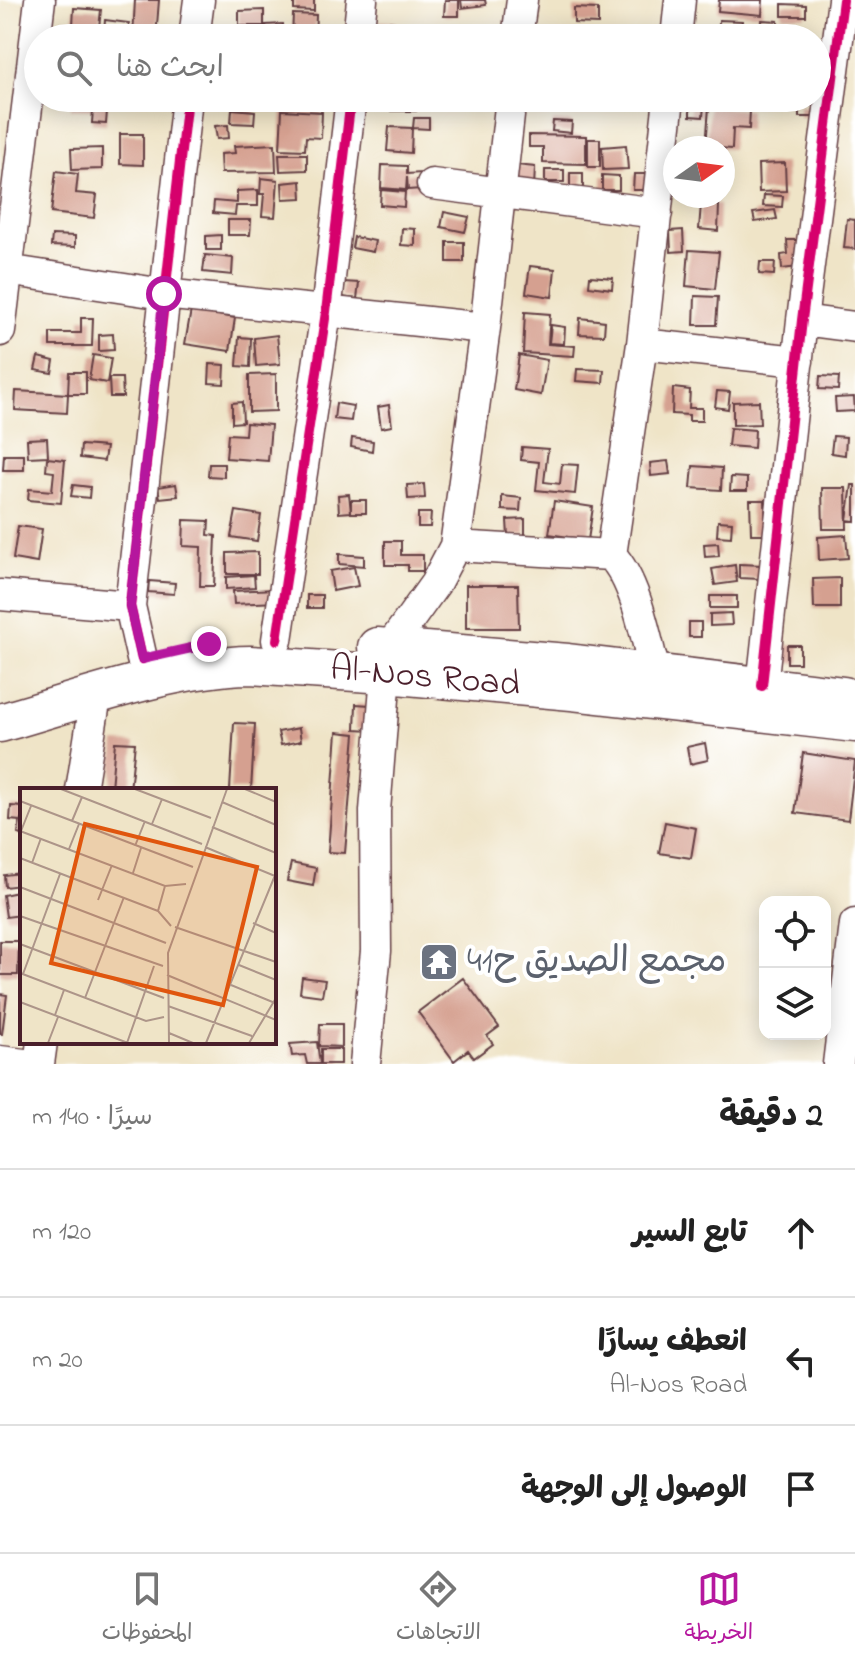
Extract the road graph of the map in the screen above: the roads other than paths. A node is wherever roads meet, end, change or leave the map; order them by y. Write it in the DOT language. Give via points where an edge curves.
graph roads {
  1 [pos="40,0"];
  2 [pos="199,0"];
  3 [pos="362,0"];
  4 [pos="522,0"];
  5 [pos="680,0"];
  6 [pos="843,0"];
  7 [pos="37,24"];
  8 [pos="196,24"];
  9 [pos="359,24"];
  10 [pos="519,24"];
  11 [pos="677,24"];
  12 [pos="831,94"];
  13 [pos="25,112"];
  14 [pos="185,112"];
  15 [pos="349,112"];
  16 [pos="509,112"];
  17 [pos="668,112"];
  18 [pos="829,112"];
  19 [pos="432,184"];
  20 [pos="500,193"];
  21 [pos="657,213"];
  22 [pos="4,270"];
  23 [pos="164,294"];
  24 [pos="326,312"];
  25 [pos="802,320"];
  26 [pos="855,327"];
  27 [pos="485,328"];
  28 [pos="0,331"];
  29 [pos="642,344"];
  30 [pos="798,361"];
  31 [pos="455,546"];
  32 [pos="611,555"];
  33 [pos="0,595"];
  34 [pos="130,606"];
  35 [pos="277,640"];
  36 [pos="142,659"];
  37 [pos="388,660"];
  38 [pos="655,673"];
  39 [pos="762,686"];
  40 [pos="96,696"];
  41 [pos="0,697"];
  42 [pos="855,697"];
  43 [pos="0,723"];
  44 [pos="855,723"];
  45 [pos="81,788"];
  46 [pos="855,924"];
  47 [pos="42,1044"];
  48 [pos="0,1061"];
  49 [pos="24,1064"];
  50 [pos="39,1064"];
  51 [pos="365,1064"];
  52 [pos="838,1064"];
  1 -- 7 [label="street"];
  2 -- 8 [label="street"];
  3 -- 9 [label="street"];
  4 -- 10 [label="street"];
  5 -- 11 [label="street"];
  6 -- 12 [label="street"];
  13 -- 22 [label="street"];
  14 -- 23 [label="street"];
  15 -- 24 [label="street"];
  16 -- 20 [label="street"];
  17 -- 21 [label="street"];
  18 -- 25 [label="street"];
  19 -- 20 [label="street"];
  20 -- 21 [label="street"];
  20 -- 27 [label="street"];
  21 -- 29 [label="street"];
  22 -- 23 [label="street"];
  22 -- 28 [label="street"];
  23 -- 24 [label="street"];
  23 -- 34 [label="street"];
  24 -- 27 [label="street"];
  24 -- 35 [label="street"];
  25 -- 26 [label="street"];
  25 -- 30 [label="street"];
  27 -- 31 [label="street"];
  29 -- 30 [label="street"];
  29 -- 32 [label="street"];
  30 -- 39 [label="street"];
  31 -- 32 [label="street"];
  31 -- 37 [label="street"];
  32 -- 38 [label="street" via="629,585"];
  33 -- 34 [label="street"];
  34 -- 36 [label="street"];
  35 -- 36 [label="main road, Al-Nos Road" via="209,644"];
  35 -- 37 [label="main road, Al-Nos Road"];
  36 -- 41 [label="main road, Al-Nos Road"];
  37 -- 38 [label="main road, Al-Nos Road"];
  37 -- 40 [label="main road, Al-Nos Road" via="227,665"];
  37 -- 44 [label="main road, Al-Nos Road" via="572,691"];
  37 -- 51 [label="street" via="375,811 376,951"];
  38 -- 39 [label="main road, Al-Nos Road"];
  39 -- 42 [label="main road, Al-Nos Road"];
  40 -- 43 [label="main road, Al-Nos Road"];
  40 -- 45 [label="street"];
  46 -- 52 [label="street"];
  47 -- 50 [label="street"];
  48 -- 49 [label="street"];
}
